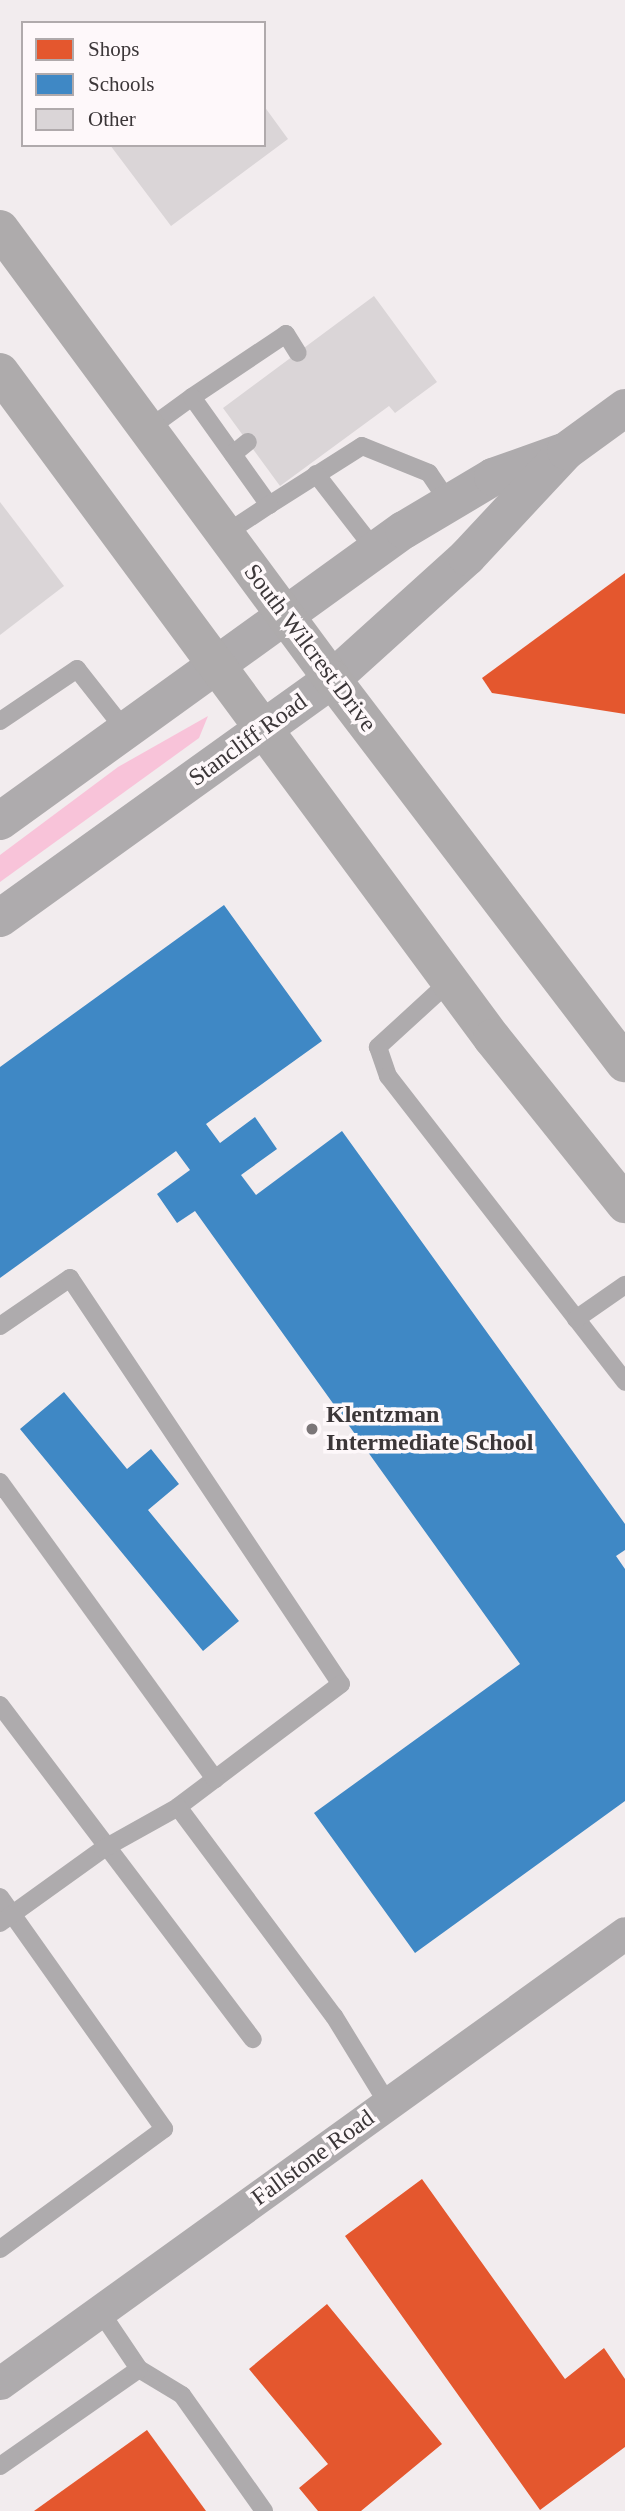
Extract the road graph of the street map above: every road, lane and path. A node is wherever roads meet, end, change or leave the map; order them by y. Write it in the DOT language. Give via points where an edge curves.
graph roads {
  1 [pos="0,229"];
  2 [pos="298,353"];
  3 [pos="0,372"];
  4 [pos="192,397"];
  5 [pos="625,408"];
  6 [pos="148,429"];
  7 [pos="248,442"];
  8 [pos="566,451"];
  9 [pos="233,454"];
  10 [pos="316,474"];
  11 [pos="449,503"];
  12 [pos="269,505"];
  13 [pos="225,534"];
  14 [pos="375,550"];
  15 [pos="284,615"];
  16 [pos="215,665"];
  17 [pos="332,679"];
  18 [pos="0,721"];
  19 [pos="262,729"];
  20 [pos="125,730"];
  21 [pos="0,821"];
  22 [pos="0,918"];
  23 [pos="450,981"];
  24 [pos="625,1063"];
  25 [pos="625,1203"];
  26 [pos="625,1285"];
  27 [pos="576,1319"];
  28 [pos="0,1326"];
  29 [pos="625,1382"];
  30 [pos="0,1482"];
  31 [pos="0,1705"];
  32 [pos="215,1779"];
  33 [pos="178,1807"];
  34 [pos="110,1845"];
  35 [pos="0,1897"];
  36 [pos="6,1919"];
  37 [pos="625,1933"];
  38 [pos="253,2039"];
  39 [pos="388,2104"];
  40 [pos="0,2249"];
  41 [pos="100,2311"];
  42 [pos="139,2369"];
  43 [pos="0,2383"];
  44 [pos="0,2466"];
  45 [pos="264,2511"];
  1 -- 6 [label="main road, South Wilcrest Drive"];
  2 -- 4 [label="lane" via="286,334"];
  3 -- 16 [label="main road"];
  4 -- 6 [label="lane"];
  4 -- 9 [label="lane"];
  5 -- 8 [label="street, Stancliff Road"];
  6 -- 13 [label="main road, South Wilcrest Drive"];
  7 -- 9 [label="lane"];
  8 -- 11 [label="street, Stancliff Road" via="493,477"];
  8 -- 17 [label="street, Stancliff Road" via="467,557"];
  9 -- 12 [label="lane"];
  10 -- 11 [label="lane" via="357,439 429,473"];
  10 -- 12 [label="lane"];
  10 -- 14 [label="lane"];
  11 -- 14 [label="street, Stancliff Road"];
  12 -- 13 [label="lane"];
  13 -- 15 [label="main road, South Wilcrest Drive"];
  14 -- 15 [label="street, Stancliff Road"];
  15 -- 16 [label="street, Stancliff Road"];
  15 -- 17 [label="main road, South Wilcrest Drive"];
  16 -- 19 [label="main road"];
  16 -- 20 [label="street, Stancliff Road"];
  17 -- 19 [label="street, Stancliff Road"];
  17 -- 24 [label="main road, South Wilcrest Drive"];
  18 -- 20 [label="lane" via="77,669"];
  19 -- 22 [label="street, Stancliff Road"];
  19 -- 23 [label="main road"];
  20 -- 21 [label="street, Stancliff Road"];
  23 -- 25 [label="main road"];
  23 -- 27 [label="lane" via="378,1047 388,1076"];
  26 -- 27 [label="lane"];
  27 -- 29 [label="lane"];
  28 -- 32 [label="lane" via="70,1278 341,1684"];
  30 -- 32 [label="lane"];
  31 -- 34 [label="lane"];
  32 -- 33 [label="lane"];
  33 -- 34 [label="lane"];
  33 -- 39 [label="lane" via="334,2016"];
  34 -- 36 [label="lane"];
  34 -- 38 [label="lane"];
  35 -- 36 [label="lane"];
  36 -- 40 [label="lane" via="164,2129"];
  37 -- 39 [label="street, Fallstone Road"];
  39 -- 41 [label="street, Fallstone Road"];
  41 -- 42 [label="lane"];
  41 -- 43 [label="street, Fallstone Road"];
  42 -- 44 [label="lane"];
  42 -- 45 [label="lane" via="182,2395"];
}
